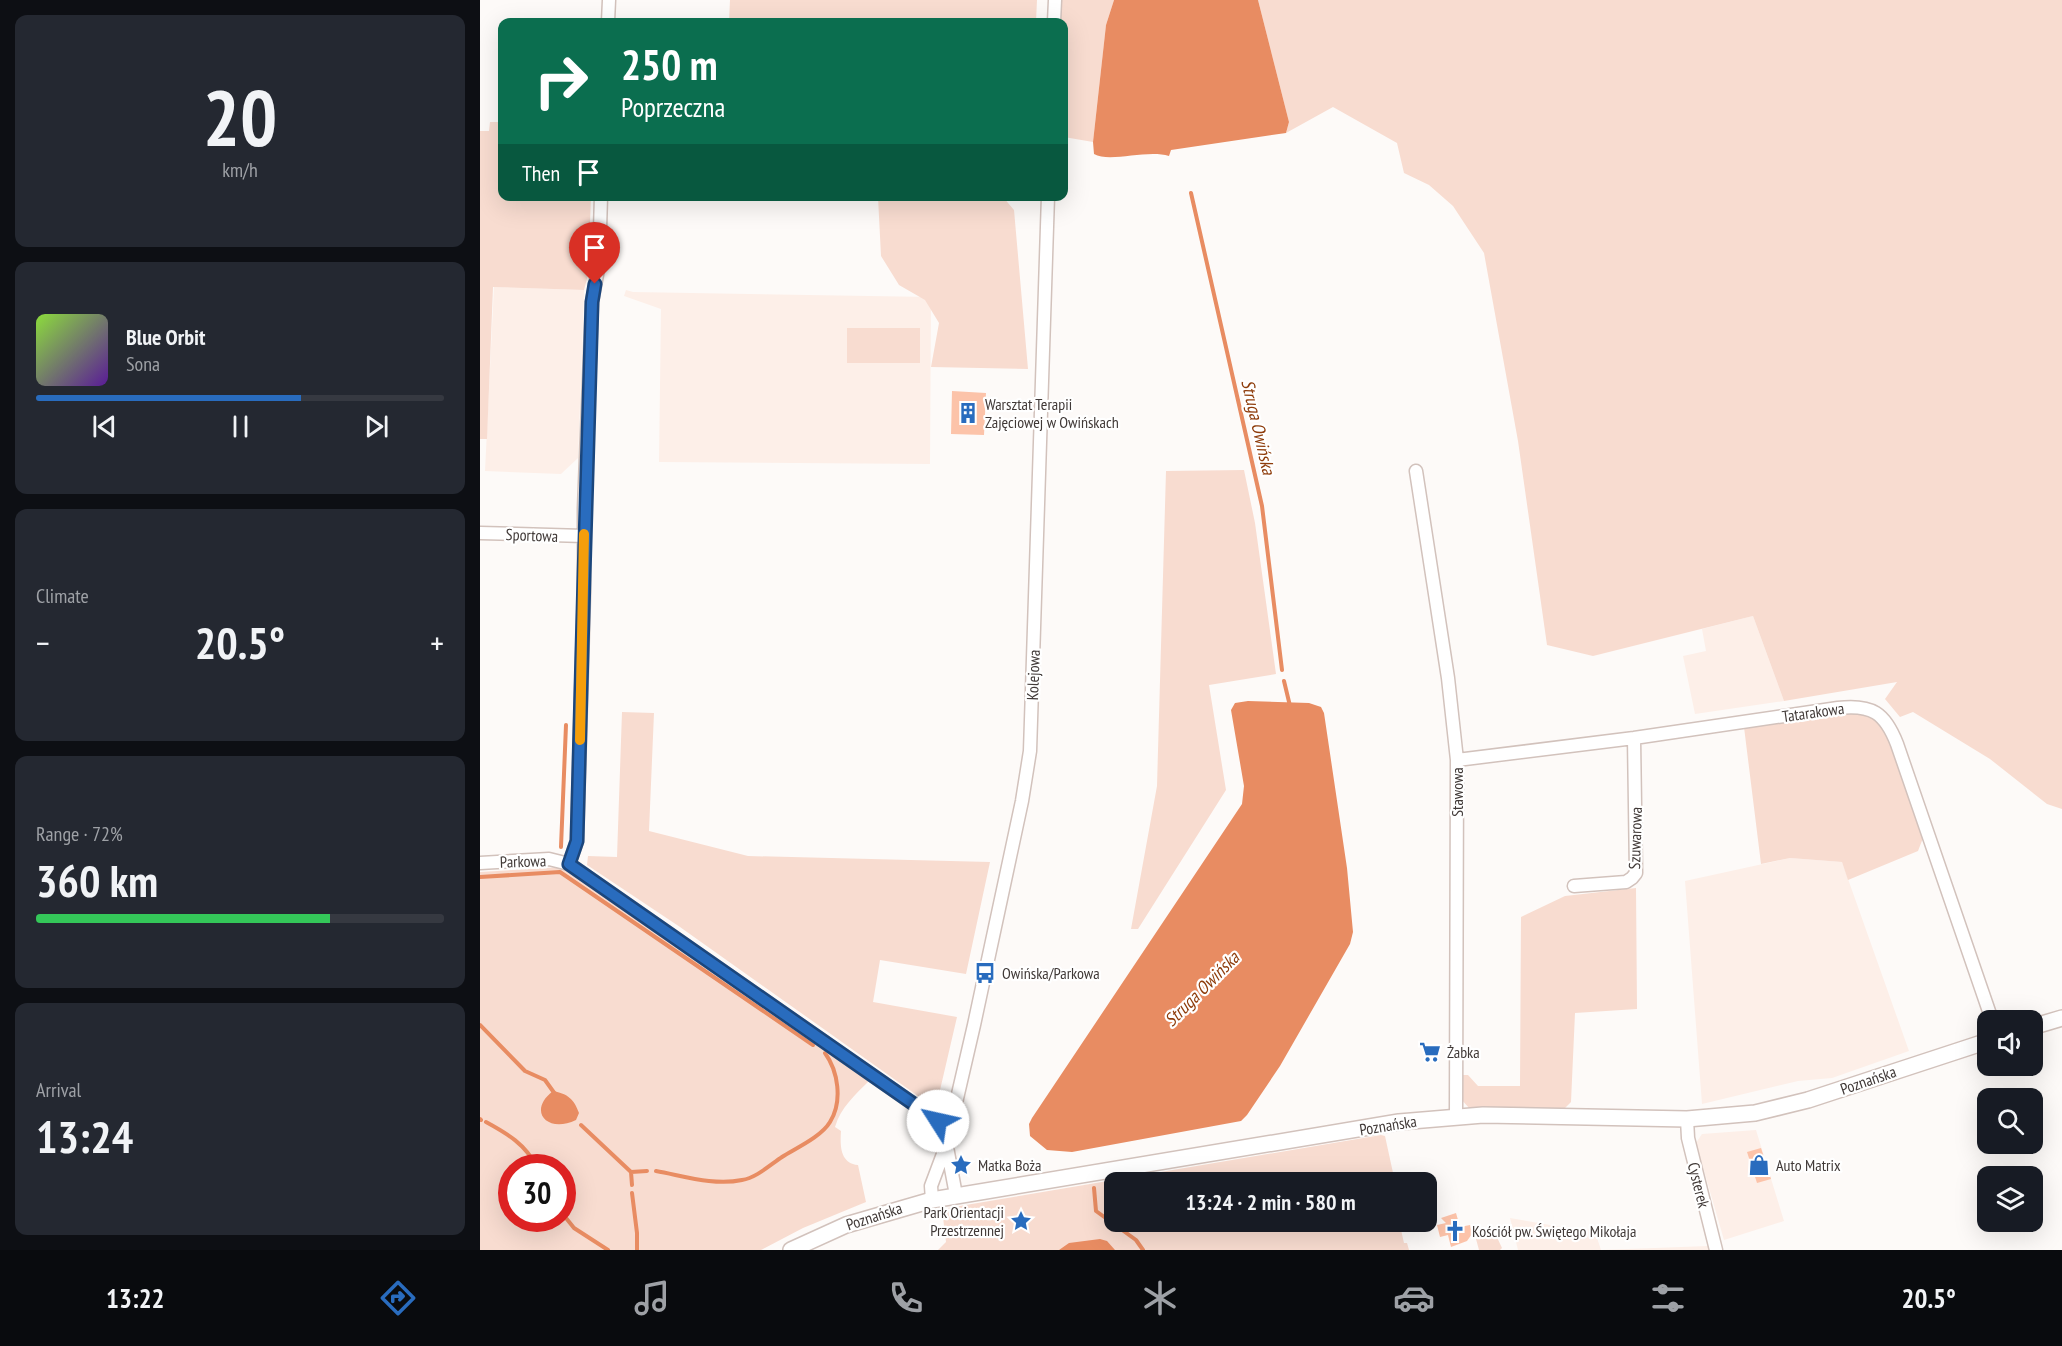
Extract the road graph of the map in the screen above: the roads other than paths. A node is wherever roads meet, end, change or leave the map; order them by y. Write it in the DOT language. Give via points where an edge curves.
graph roads {
  1 [pos="609,0"];
  2 [pos="1055,0"];
  3 [pos="608,18"];
  4 [pos="1054,18"];
  5 [pos="601,201"];
  6 [pos="1048,201"];
  7 [pos="1416,471"];
  8 [pos="480,533"];
  9 [pos="584,536"];
  10 [pos="1634,738"];
  11 [pos="1457,760"];
  12 [pos="480,863"];
  13 [pos="569,864"];
  14 [pos="1574,886"];
  15 [pos="1989,1010"];
  16 [pos="2062,1018"];
  17 [pos="2043,1024"];
  18 [pos="1977,1045"];
  19 [pos="1456,1116"];
  20 [pos="1687,1119"];
  21 [pos="951,1127"];
  22 [pos="946,1146"];
  23 [pos="956,1195"];
  24 [pos="932,1200"];
  25 [pos="791,1250"];
  26 [pos="1716,1250"];
  1 -- 3 [label="street"];
  2 -- 4 [label="street"];
  5 -- 9 [label="street" via="599,264 592,302"];
  6 -- 21 [label="street, Kolejowa" via="1030,751"];
  7 -- 11 [label="street, Stawowa"];
  8 -- 9 [label="street, Sportowa"];
  9 -- 13 [label="street" via="577,841"];
  10 -- 11 [label="street, Tatarakowa"];
  10 -- 14 [label="street, Szuwarowa" via="1636,873 1626,882"];
  10 -- 15 [label="street, Tatarakowa" via="1849,706 1869,709 1883,718 1897,744"];
  11 -- 19 [label="street, Stawowa"];
  12 -- 13 [label="street, Parkowa" via="549,859"];
  13 -- 21 [label="street, Parkowa"];
  16 -- 17 [label="main road"];
  18 -- 20 [label="main road, Poznańska" via="1784,1106"];
  19 -- 20 [label="main road, Poznańska"];
  19 -- 23 [label="main road, Poznańska"];
  20 -- 26 [label="street, Cysterek" via="1688,1138"];
  21 -- 22 [label="street, Kolejowa"];
  22 -- 23 [label="street, Kolejowa"];
  22 -- 24 [label="street, Kolejowa" via="931,1186"];
  23 -- 24 [label="main road, Poznańska"];
  24 -- 25 [label="main road, Poznańska" via="858,1221"];
}
